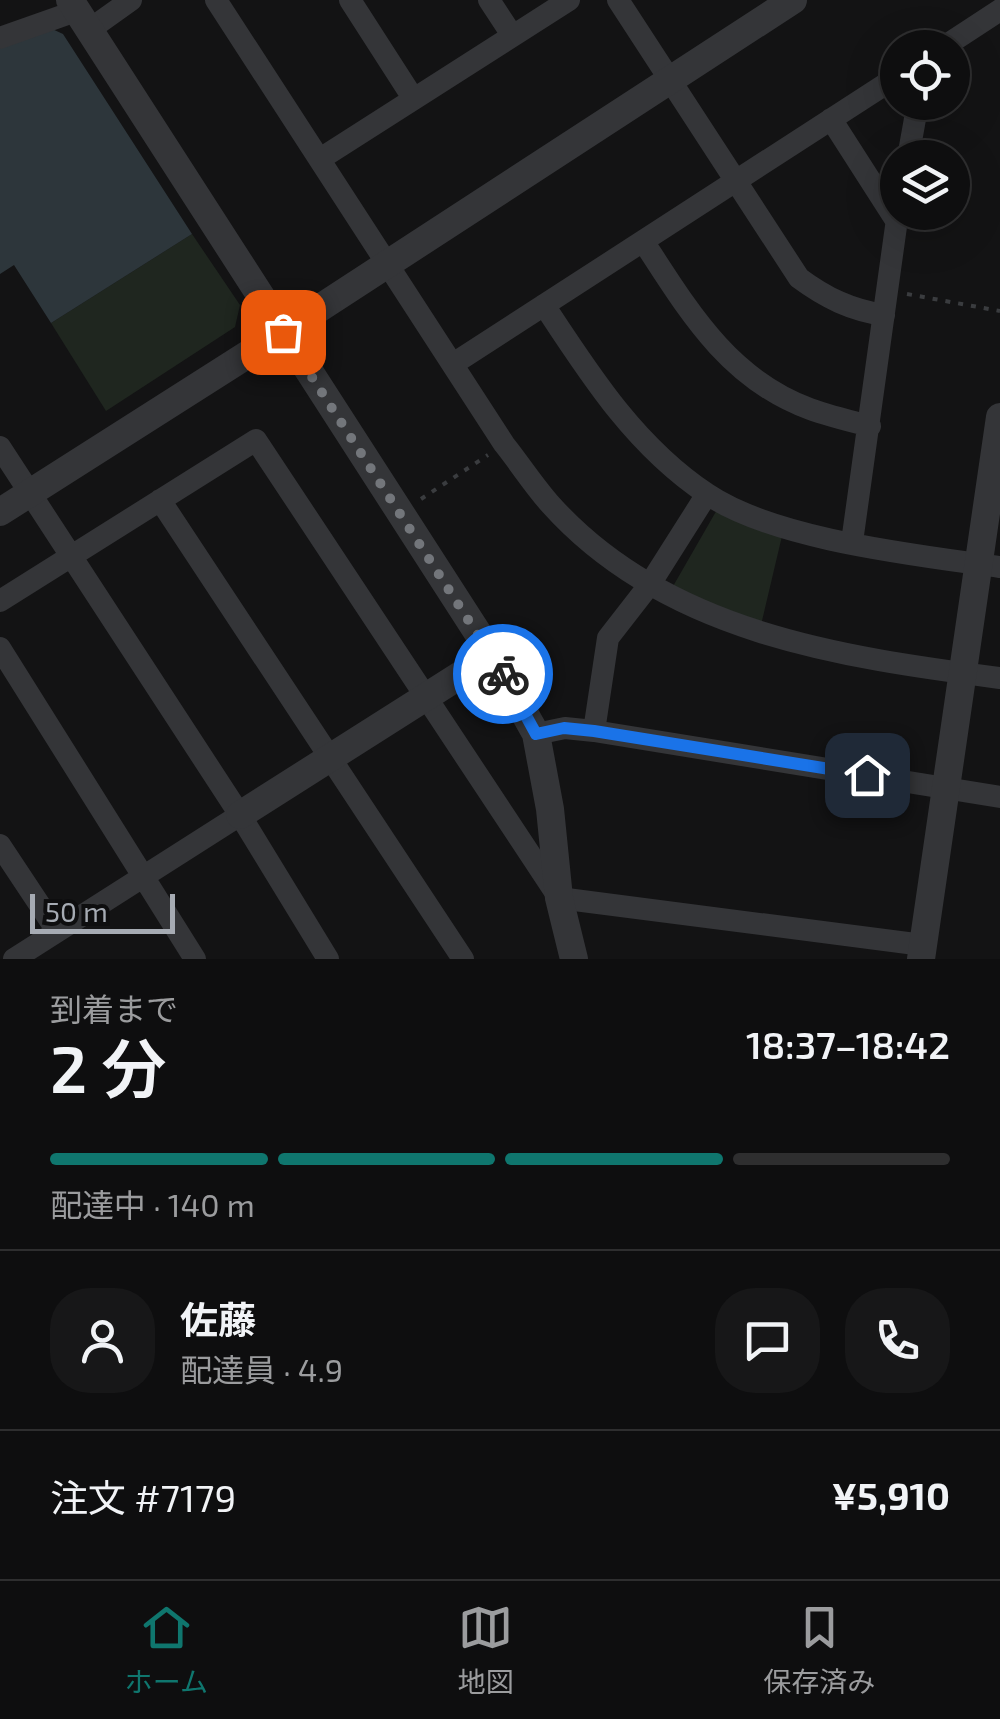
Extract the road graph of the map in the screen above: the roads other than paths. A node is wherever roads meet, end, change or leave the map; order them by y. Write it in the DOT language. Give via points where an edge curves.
graph roads {
  1 [pos="131,0"];
  2 [pos="216,0"];
  3 [pos="350,0"];
  4 [pos="489,0"];
  5 [pos="569,0"];
  6 [pos="618,0"];
  7 [pos="793,0"];
  8 [pos="1000,10"];
  9 [pos="79,14"];
  10 [pos="969,30"];
  11 [pos="512,35"];
  12 [pos="0,38"];
  13 [pos="670,80"];
  14 [pos="880,88"];
  15 [pos="413,98"];
  16 [pos="831,120"];
  17 [pos="320,159"];
  18 [pos="737,180"];
  19 [pos="880,191"];
  20 [pos="896,230"];
  21 [pos="642,241"];
  22 [pos="386,262"];
  23 [pos="544,306"];
  24 [pos="884,315"];
  25 [pos="283,332"];
  26 [pos="453,364"];
  27 [pos="1000,417"];
  28 [pos="870,426"];
  29 [pos="0,446"];
  30 [pos="29,492"];
  31 [pos="707,494"];
  32 [pos="160,500"];
  33 [pos="0,512"];
  34 [pos="852,542"];
  35 [pos="71,556"];
  36 [pos="989,565"];
  37 [pos="650,584"];
  38 [pos="0,600"];
  39 [pos="0,648"];
  40 [pos="492,655"];
  41 [pos="963,673"];
  42 [pos="1000,678"];
  43 [pos="423,697"];
  44 [pos="594,731"];
  45 [pos="536,734"];
  46 [pos="332,756"];
  47 [pos="945,788"];
  48 [pos="1000,797"];
  49 [pos="240,815"];
  50 [pos="0,846"];
  51 [pos="144,876"];
  52 [pos="559,898"];
  53 [pos="57,931"];
  54 [pos="922,952"];
  55 [pos="14,959"];
  56 [pos="195,959"];
  57 [pos="328,959"];
  58 [pos="462,959"];
  59 [pos="574,959"];
  1 -- 9 [label="street"];
  2 -- 17 [label="street"];
  3 -- 15 [label="street"];
  4 -- 11 [label="street"];
  5 -- 11 [label="street"];
  6 -- 13 [label="street"];
  7 -- 13 [label="street"];
  8 -- 10 [label="street"];
  9 -- 12 [label="street"];
  9 -- 25 [label="street"];
  11 -- 15 [label="street"];
  13 -- 18 [label="street"];
  13 -- 22 [label="street"];
  14 -- 16 [label="street"];
  15 -- 17 [label="street"];
  16 -- 18 [label="street"];
  16 -- 19 [label="street"];
  17 -- 22 [label="street"];
  18 -- 21 [label="street"];
  18 -- 24 [label="street" via="799,278 858,311"];
  20 -- 24 [label="street"];
  21 -- 23 [label="street"];
  21 -- 28 [label="street" via="698,327 743,373 806,408"];
  22 -- 25 [label="street"];
  22 -- 26 [label="street"];
  23 -- 26 [label="street"];
  23 -- 31 [label="street" via="638,436"];
  24 -- 28 [label="street"];
  25 -- 30 [label="street"];
  25 -- 40 [label="street"];
  26 -- 37 [label="street" via="551,506"];
  27 -- 36 [label="street"];
  28 -- 34 [label="street"];
  29 -- 30 [label="street"];
  30 -- 33 [label="street"];
  30 -- 35 [label="street"];
  31 -- 34 [label="street" via="755,517"];
  31 -- 37 [label="street"];
  32 -- 35 [label="street"];
  32 -- 43 [label="street" via="256,440"];
  32 -- 46 [label="street"];
  34 -- 36 [label="street"];
  35 -- 38 [label="street"];
  35 -- 49 [label="street"];
  36 -- 41 [label="street"];
  37 -- 41 [label="street" via="704,614 776,639"];
  37 -- 44 [label="street" via="608,638"];
  39 -- 51 [label="street"];
  40 -- 43 [label="street"];
  40 -- 45 [label="street"];
  41 -- 42 [label="street"];
  41 -- 47 [label="street"];
  43 -- 46 [label="street"];
  43 -- 52 [label="street"];
  44 -- 45 [label="street"];
  44 -- 47 [label="street"];
  45 -- 52 [label="street"];
  46 -- 49 [label="street"];
  46 -- 58 [label="street"];
  47 -- 48 [label="street"];
  47 -- 54 [label="street"];
  49 -- 51 [label="street"];
  49 -- 57 [label="street"];
  50 -- 53 [label="street"];
  51 -- 53 [label="street"];
  51 -- 56 [label="street"];
  52 -- 54 [label="street"];
  52 -- 59 [label="street"];
  53 -- 55 [label="street"];
}
